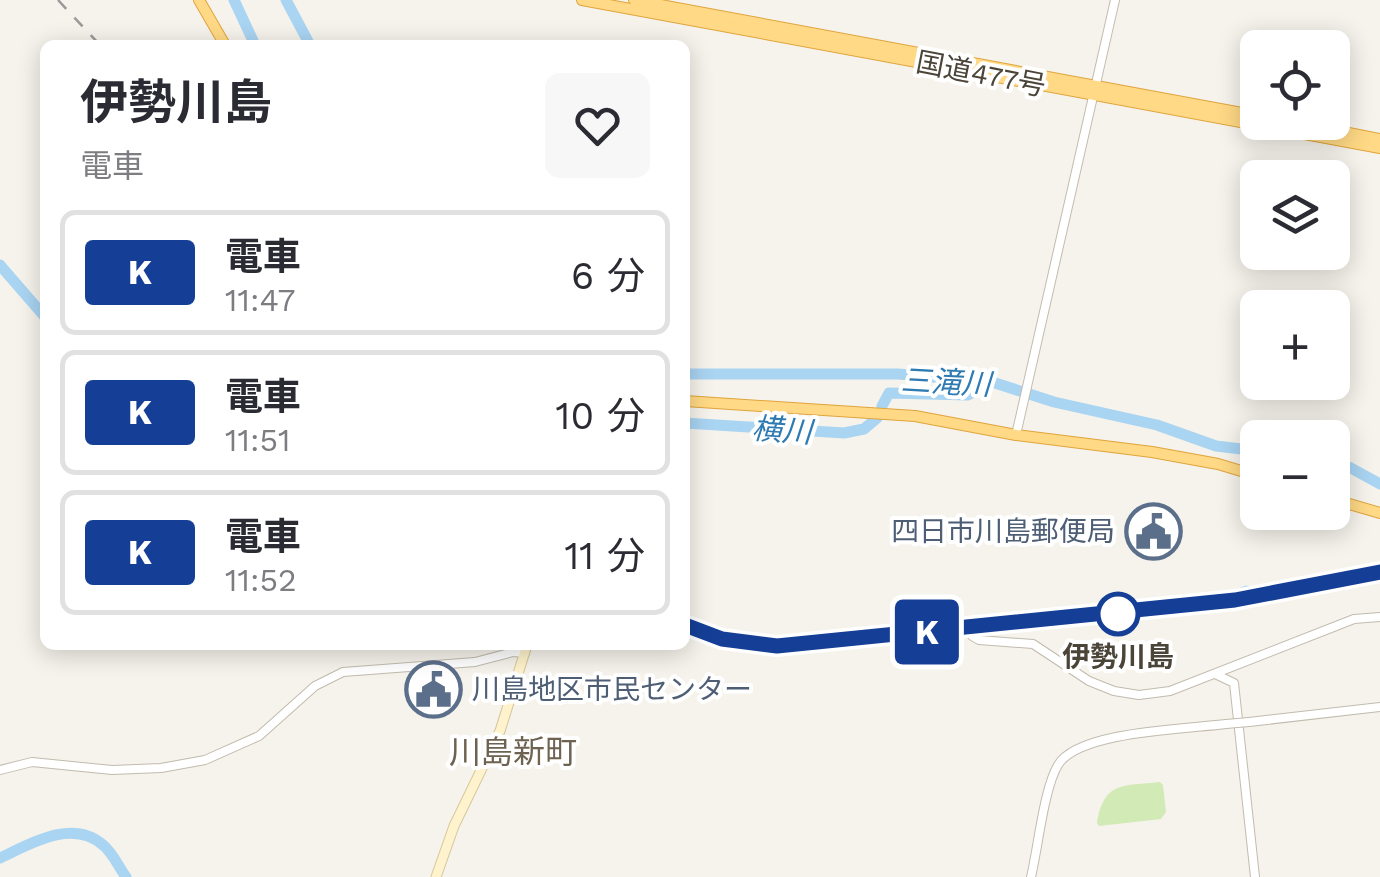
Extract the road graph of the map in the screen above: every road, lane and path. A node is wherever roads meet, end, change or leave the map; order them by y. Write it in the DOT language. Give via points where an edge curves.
graph roads {
  1 [pos="199,0"];
  2 [pos="582,0"];
  3 [pos="634,0"];
  4 [pos="1115,0"];
  5 [pos="222,40"];
  6 [pos="1093,91"];
  7 [pos="1240,113"];
  8 [pos="1350,132"];
  9 [pos="1380,138"];
  10 [pos="1380,148"];
  11 [pos="690,401"];
  12 [pos="1016,436"];
  13 [pos="1240,471"];
  14 [pos="1350,504"];
  15 [pos="1380,513"];
  16 [pos="1380,617"];
  17 [pos="972,636"];
  18 [pos="522,650"];
  19 [pos="526,650"];
  20 [pos="1249,660"];
  21 [pos="1215,674"];
  22 [pos="1234,683"];
  23 [pos="1380,707"];
  24 [pos="0,770"];
  25 [pos="436,877"];
  26 [pos="1031,877"];
  27 [pos="1256,877"];
  1 -- 5 [label="highway"];
  2 -- 6 [label="highway, 国道477号"];
  3 -- 6 [label="highway, 国道477号"];
  4 -- 6 [label="street"];
  6 -- 7 [label="highway, 国道477号"];
  6 -- 10 [label="highway, 国道477号"];
  6 -- 12 [label="street"];
  8 -- 9 [label="highway"];
  11 -- 12 [label="highway" via="915,416"];
  12 -- 13 [label="highway"];
  14 -- 15 [label="highway"];
  16 -- 20 [label="street" via="1354,619"];
  17 -- 21 [label="street" via="1033,644 1089,681 1124,694 1158,694"];
  18 -- 24 [label="street" via="476,662 344,672 315,686 259,736 205,760 142,770 32,762"];
  19 -- 25 [label="main road" via="500,731"];
  20 -- 21 [label="street"];
  20 -- 22 [label="street"];
  21 -- 22 [label="street"];
  22 -- 27 [label="street"];
  23 -- 26 [label="street, bridge" via="1100,740 1069,752 1053,777"];
}
